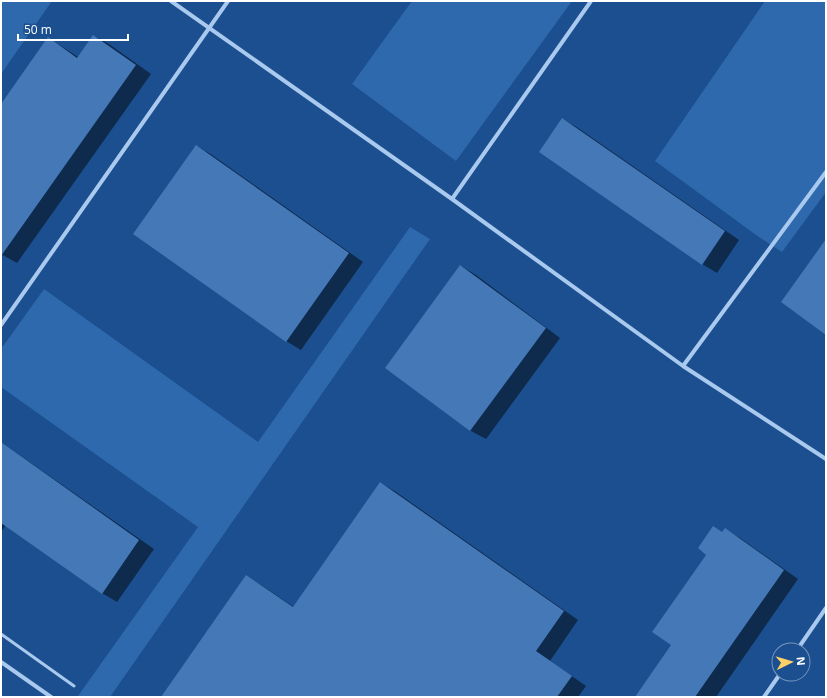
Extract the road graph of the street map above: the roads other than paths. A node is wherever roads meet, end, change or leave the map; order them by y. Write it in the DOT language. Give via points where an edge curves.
graph roads {
  1 [pos="171,1"];
  2 [pos="228,1"];
  3 [pos="591,1"];
  4 [pos="209,28"];
  5 [pos="826,172"];
  6 [pos="452,199"];
  7 [pos="1,325"];
  8 [pos="683,366"];
  9 [pos="826,459"];
  10 [pos="826,608"];
  11 [pos="1,634"];
  12 [pos="803,642"];
  13 [pos="1,662"];
  14 [pos="774,682"];
  15 [pos="74,686"];
  16 [pos="51,697"];
  17 [pos="764,697"];
  1 -- 4 [label="street"];
  2 -- 4 [label="street"];
  3 -- 6 [label="street"];
  4 -- 6 [label="street"];
  4 -- 7 [label="street"];
  5 -- 8 [label="street"];
  6 -- 8 [label="street"];
  8 -- 9 [label="street"];
  10 -- 12 [label="street"];
  11 -- 15 [label="lane"];
  13 -- 16 [label="street"];
  14 -- 17 [label="street"];
}
